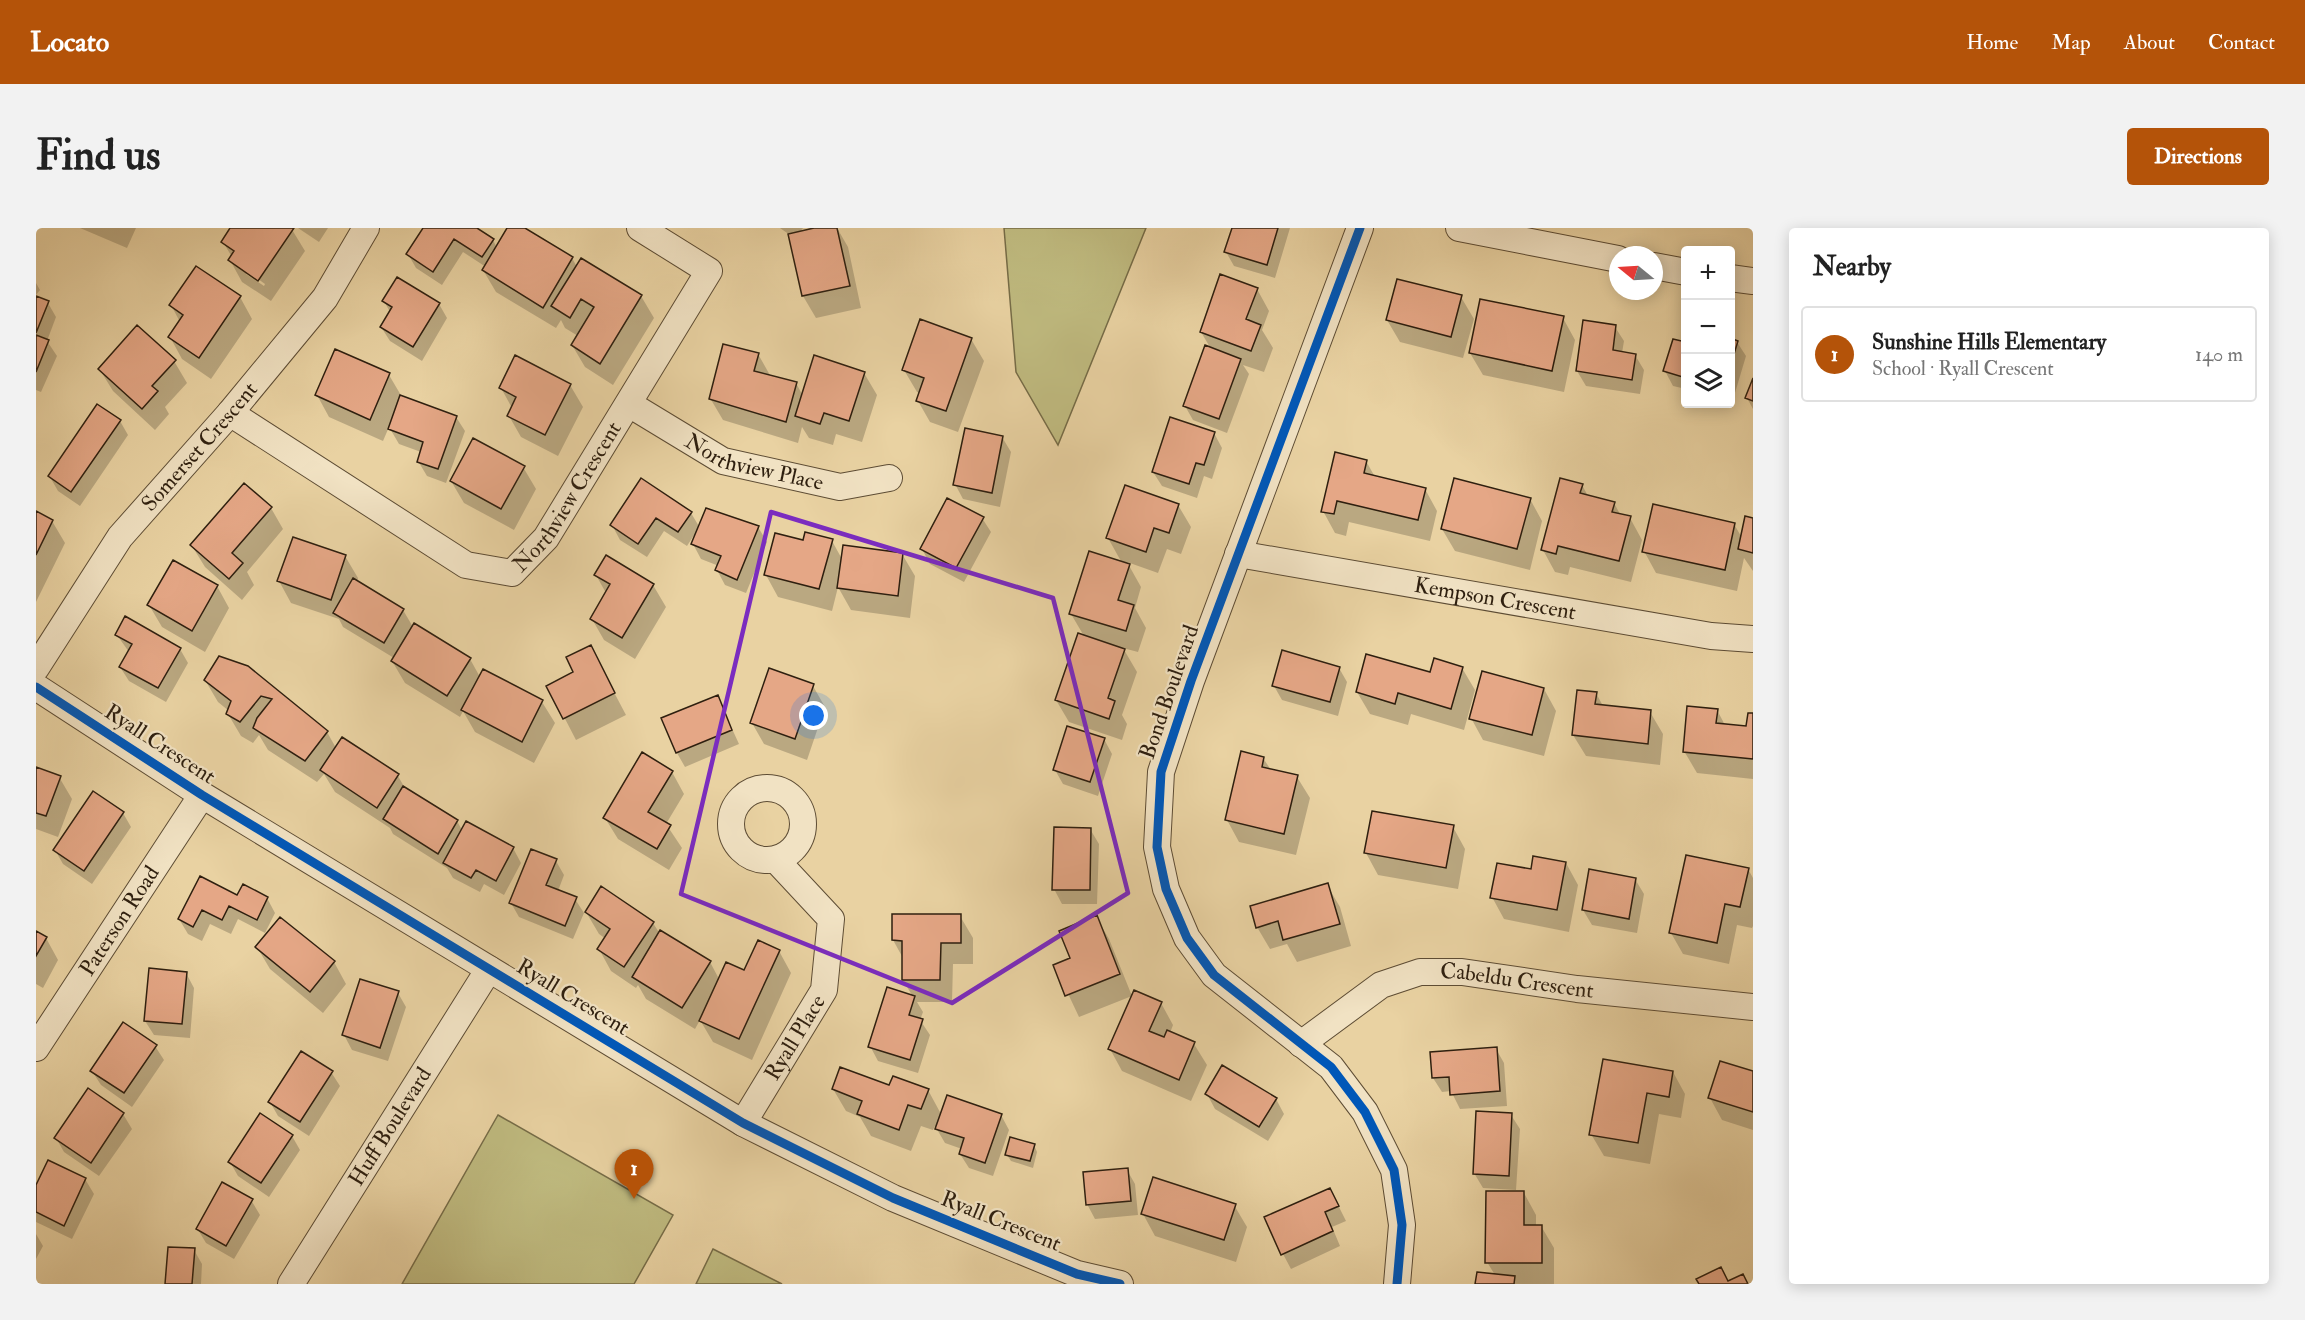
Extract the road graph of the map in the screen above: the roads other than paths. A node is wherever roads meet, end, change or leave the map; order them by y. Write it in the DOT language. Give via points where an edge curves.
graph roads {
  1 [pos="366,228"];
  2 [pos="639,228"];
  3 [pos="1360,228"];
  4 [pos="1459,228"];
  5 [pos="1609,257"];
  6 [pos="1663,268"];
  7 [pos="1681,271"];
  8 [pos="1735,279"];
  9 [pos="1753,281"];
  10 [pos="629,404"];
  11 [pos="230,413"];
  12 [pos="889,478"];
  13 [pos="1238,554"];
  14 [pos="1753,639"];
  15 [pos="36,668"];
  16 [pos="36,687"];
  17 [pos="202,795"];
  18 [pos="776,860"];
  19 [pos="489,969"];
  20 [pos="1753,1007"];
  21 [pos="1301,1044"];
  22 [pos="36,1048"];
  23 [pos="743,1123"];
  24 [pos="291,1284"];
  25 [pos="1120,1284"];
  26 [pos="1396,1284"];
  1 -- 11 [label="street, Somerset Crescent" via="325,298"];
  2 -- 10 [label="street, Northview Crescent" via="709,271"];
  3 -- 13 [label="street, Bond Boulevard"];
  4 -- 5 [label="street"];
  6 -- 7 [label="street"];
  8 -- 9 [label="street"];
  10 -- 11 [label="street, Northview Crescent" via="546,538 512,573 466,565"];
  10 -- 12 [label="street, Northview Place" via="723,461 840,487"];
  11 -- 15 [label="street, Somerset Crescent" via="120,537"];
  13 -- 14 [label="street, Kempson Crescent" via="1712,636"];
  13 -- 21 [label="street, Bond Boulevard" via="1161,772 1156,847 1166,889 1187,938 1214,975"];
  16 -- 17 [label="street, Ryall Crescent"];
  17 -- 19 [label="street, Ryall Crescent"];
  17 -- 22 [label="street, Paterson Road"];
  18 -- 23 [label="street, Ryall Place" via="831,919 824,990"];
  19 -- 23 [label="street, Ryall Crescent"];
  19 -- 24 [label="street, Huff Boulevard"];
  20 -- 21 [label="street, Cabeldu Crescent" via="1577,989 1462,972 1420,972 1381,985"];
  21 -- 26 [label="street, Bond Boulevard" via="1331,1067 1365,1112 1394,1170 1401,1225"];
  23 -- 25 [label="street, Ryall Crescent" via="893,1198 1077,1274"];
}
